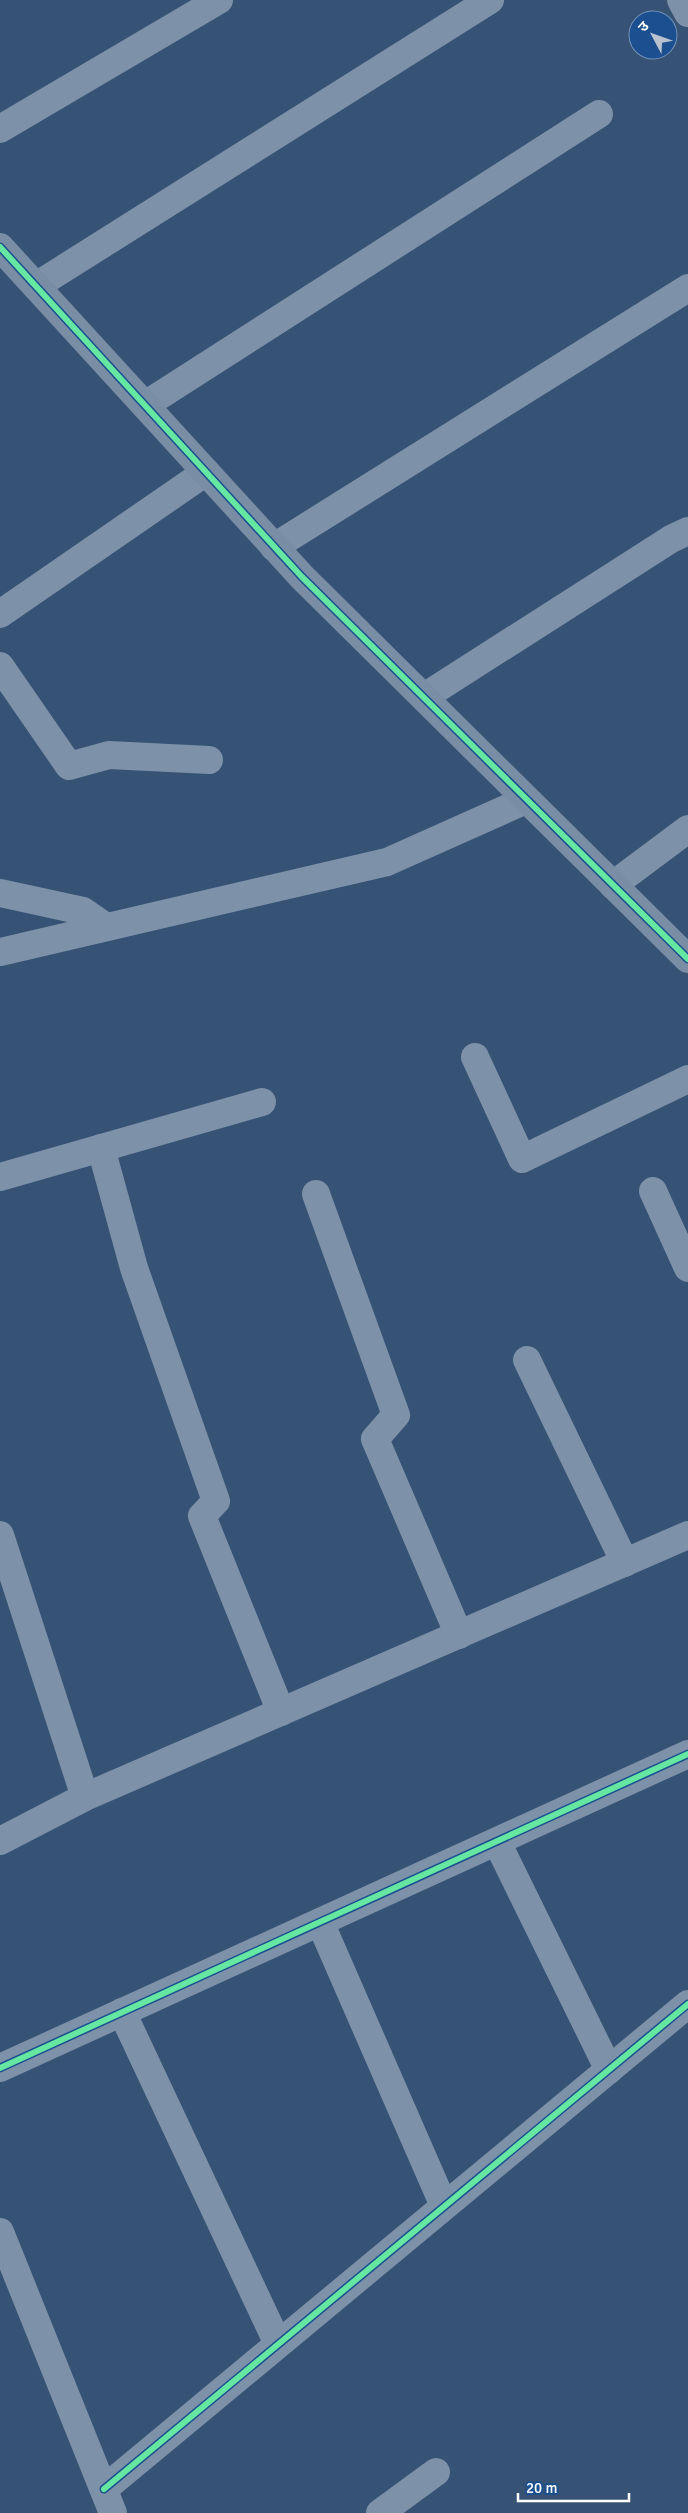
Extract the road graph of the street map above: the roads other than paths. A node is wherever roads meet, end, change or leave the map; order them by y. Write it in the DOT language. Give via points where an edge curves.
graph roads {
  1 [pos="219,0"];
  2 [pos="490,0"];
  3 [pos="681,0"];
  4 [pos="688,13"];
  5 [pos="599,114"];
  6 [pos="0,129"];
  7 [pos="0,247"];
  8 [pos="36,286"];
  9 [pos="688,288"];
  10 [pos="145,405"];
  11 [pos="206,472"];
  12 [pos="688,531"];
  13 [pos="274,547"];
  14 [pos="0,614"];
  15 [pos="0,666"];
  16 [pos="424,697"];
  17 [pos="209,760"];
  18 [pos="526,800"];
  19 [pos="688,830"];
  20 [pos="612,885"];
  21 [pos="0,894"];
  22 [pos="106,927"];
  23 [pos="0,952"];
  24 [pos="688,959"];
  25 [pos="475,1057"];
  26 [pos="688,1078"];
  27 [pos="262,1102"];
  28 [pos="101,1148"];
  29 [pos="0,1177"];
  30 [pos="653,1191"];
  31 [pos="316,1194"];
  32 [pos="688,1268"];
  33 [pos="527,1360"];
  34 [pos="0,1535"];
  35 [pos="688,1535"];
  36 [pos="625,1563"];
  37 [pos="459,1636"];
  38 [pos="281,1712"];
  39 [pos="688,1754"];
  40 [pos="86,1797"];
  41 [pos="0,1840"];
  42 [pos="497,1842"];
  43 [pos="320,1922"];
  44 [pos="688,2004"];
  45 [pos="122,2012"];
  46 [pos="0,2068"];
  47 [pos="609,2070"];
  48 [pos="444,2206"];
  49 [pos="0,2232"];
  50 [pos="278,2344"];
  51 [pos="436,2472"];
  52 [pos="108,2501"];
  53 [pos="380,2513"];
  1 -- 6 [label="street"];
  2 -- 8 [label="street"];
  3 -- 4 [label="street"];
  5 -- 10 [label="street"];
  7 -- 8 [label="street"];
  8 -- 10 [label="street"];
  9 -- 13 [label="street"];
  10 -- 11 [label="street"];
  11 -- 13 [label="street"];
  11 -- 14 [label="street"];
  12 -- 16 [label="street"];
  13 -- 16 [label="street"];
  15 -- 17 [label="street" via="69,766 109,754"];
  16 -- 18 [label="street"];
  18 -- 20 [label="street"];
  18 -- 22 [label="street" via="387,862"];
  19 -- 20 [label="street"];
  20 -- 24 [label="street"];
  21 -- 22 [label="street" via="83,911"];
  22 -- 23 [label="street"];
  25 -- 26 [label="street" via="522,1159"];
  27 -- 28 [label="street"];
  28 -- 29 [label="street"];
  28 -- 38 [label="street" via="134,1268 216,1500 202,1516"];
  30 -- 32 [label="street"];
  31 -- 37 [label="street" via="396,1416 375,1439"];
  33 -- 36 [label="street"];
  34 -- 40 [label="street"];
  35 -- 36 [label="street"];
  36 -- 37 [label="street"];
  37 -- 38 [label="street"];
  38 -- 40 [label="street"];
  39 -- 42 [label="street"];
  40 -- 41 [label="street"];
  42 -- 43 [label="street"];
  42 -- 47 [label="street"];
  43 -- 45 [label="street"];
  43 -- 48 [label="street"];
  44 -- 47 [label="street"];
  45 -- 46 [label="street"];
  45 -- 50 [label="street"];
  47 -- 48 [label="street"];
  48 -- 50 [label="street"];
  49 -- 52 [label="street"];
  50 -- 52 [label="street"];
  51 -- 53 [label="street"];
}
